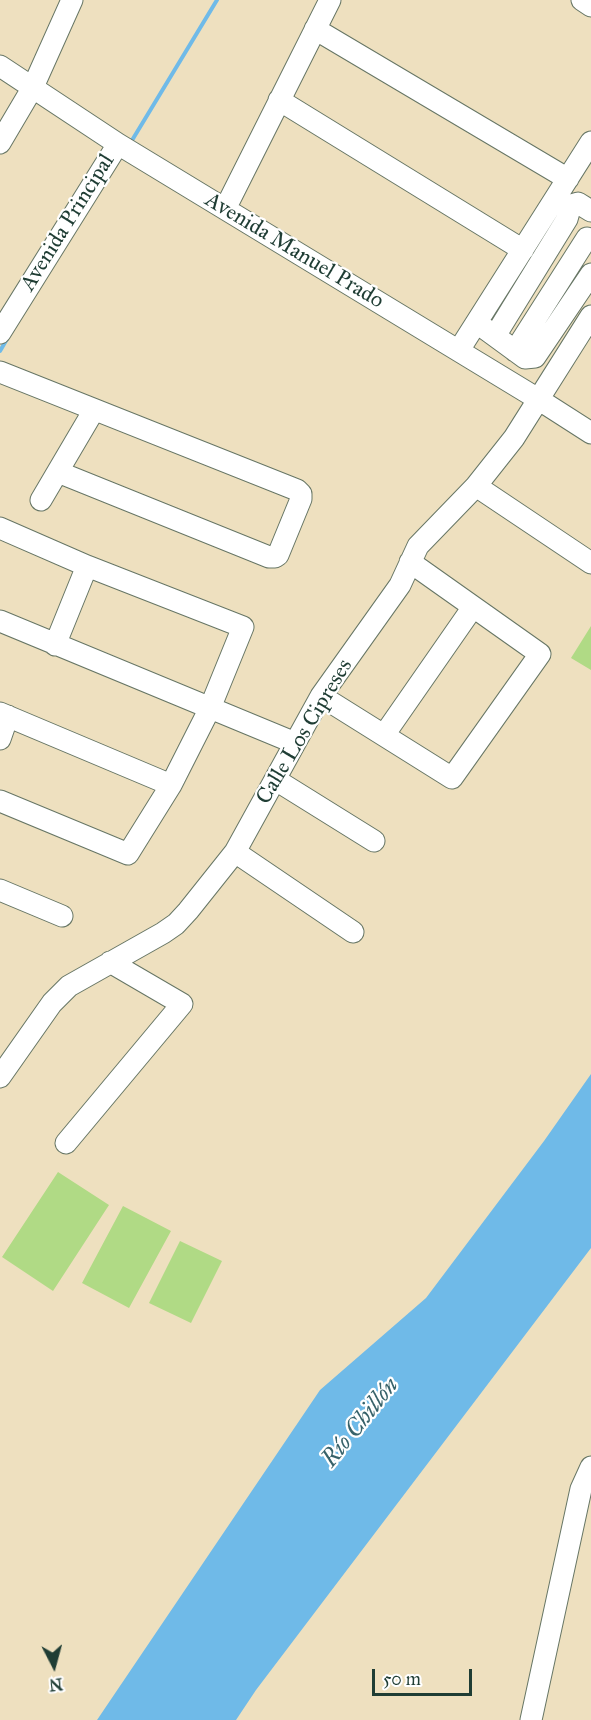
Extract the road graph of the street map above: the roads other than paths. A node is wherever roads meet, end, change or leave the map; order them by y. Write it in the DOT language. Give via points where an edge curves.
graph roads {
  1 [pos="72,0"];
  2 [pos="330,0"];
  3 [pos="582,0"];
  4 [pos="591,6"];
  5 [pos="315,29"];
  6 [pos="0,66"];
  7 [pos="33,87"];
  8 [pos="279,100"];
  9 [pos="591,142"];
  10 [pos="0,143"];
  11 [pos="118,144"];
  12 [pos="568,179"];
  13 [pos="225,209"];
  14 [pos="590,211"];
  15 [pos="564,223"];
  16 [pos="589,239"];
  17 [pos="523,250"];
  18 [pos="591,274"];
  19 [pos="591,316"];
  20 [pos="477,322"];
  21 [pos="0,333"];
  22 [pos="495,336"];
  23 [pos="459,350"];
  24 [pos="515,351"];
  25 [pos="1,375"];
  26 [pos="538,399"];
  27 [pos="94,410"];
  28 [pos="591,433"];
  29 [pos="58,472"];
  30 [pos="476,486"];
  31 [pos="42,501"];
  32 [pos="0,528"];
  33 [pos="410,562"];
  34 [pos="591,563"];
  35 [pos="87,566"];
  36 [pos="473,607"];
  37 [pos="0,621"];
  38 [pos="55,645"];
  39 [pos="321,696"];
  40 [pos="210,708"];
  41 [pos="4,715"];
  42 [pos="384,735"];
  43 [pos="0,739"];
  44 [pos="295,743"];
  45 [pos="276,780"];
  46 [pos="171,784"];
  47 [pos="0,801"];
  48 [pos="374,842"];
  49 [pos="235,852"];
  50 [pos="0,890"];
  51 [pos="62,916"];
  52 [pos="353,932"];
  53 [pos="110,962"];
  54 [pos="0,1077"];
  55 [pos="66,1143"];
  56 [pos="591,1467"];
  57 [pos="531,1720"];
  1 -- 7 [label="street"];
  2 -- 5 [label="street"];
  3 -- 4 [label="street"];
  5 -- 8 [label="street"];
  5 -- 12 [label="street"];
  6 -- 7 [label="street, Avenida Manuel Prado"];
  7 -- 10 [label="street"];
  7 -- 11 [label="street, Avenida Manuel Prado"];
  8 -- 13 [label="street"];
  8 -- 17 [label="street"];
  9 -- 12 [label="street"];
  11 -- 13 [label="street, Avenida Manuel Prado"];
  11 -- 21 [label="street, Avenida Principal"];
  12 -- 17 [label="street"];
  13 -- 23 [label="street, Avenida Manuel Prado"];
  14 -- 15 [label="street" via="578,213"];
  15 -- 16 [label="street"];
  15 -- 22 [label="street"];
  16 -- 24 [label="street"];
  17 -- 20 [label="street"];
  18 -- 24 [label="street" via="536,357 525,358"];
  19 -- 26 [label="street, Calle Los Cipreses"];
  20 -- 22 [label="street"];
  20 -- 23 [label="street"];
  22 -- 24 [label="street"];
  23 -- 26 [label="street, Avenida Manuel Prado"];
  25 -- 27 [label="street"];
  26 -- 28 [label="street, Avenida Manuel Prado"];
  26 -- 30 [label="street, Calle Los Cipreses" via="514,438"];
  27 -- 29 [label="street"];
  27 -- 29 [label="street" via="297,490 301,499 278,555 269,557"];
  29 -- 31 [label="street"];
  30 -- 33 [label="street, Calle Los Cipreses" via="418,546"];
  30 -- 34 [label="street"];
  32 -- 35 [label="street"];
  33 -- 36 [label="street"];
  33 -- 39 [label="street, Calle Los Cipreses" via="400,585"];
  35 -- 38 [label="street"];
  35 -- 40 [label="street" via="243,627"];
  36 -- 42 [label="street"];
  36 -- 42 [label="street" via="540,654 452,778"];
  37 -- 38 [label="street"];
  38 -- 40 [label="street"];
  39 -- 42 [label="street"];
  39 -- 44 [label="street, Calle Los Cipreses"];
  40 -- 44 [label="street"];
  40 -- 46 [label="street"];
  41 -- 43 [label="street"];
  41 -- 46 [label="street"];
  44 -- 45 [label="street, Calle Los Cipreses"];
  45 -- 48 [label="street"];
  45 -- 49 [label="street, Calle Los Cipreses"];
  46 -- 47 [label="street" via="128,854"];
  49 -- 52 [label="street"];
  49 -- 53 [label="street, Calle Los Cipreses" via="176,924"];
  50 -- 51 [label="street"];
  53 -- 54 [label="street, Calle Los Cipreses" via="69,986 52,1003"];
  53 -- 55 [label="street" via="182,1004"];
  56 -- 57 [label="street" via="581,1489"];
}
